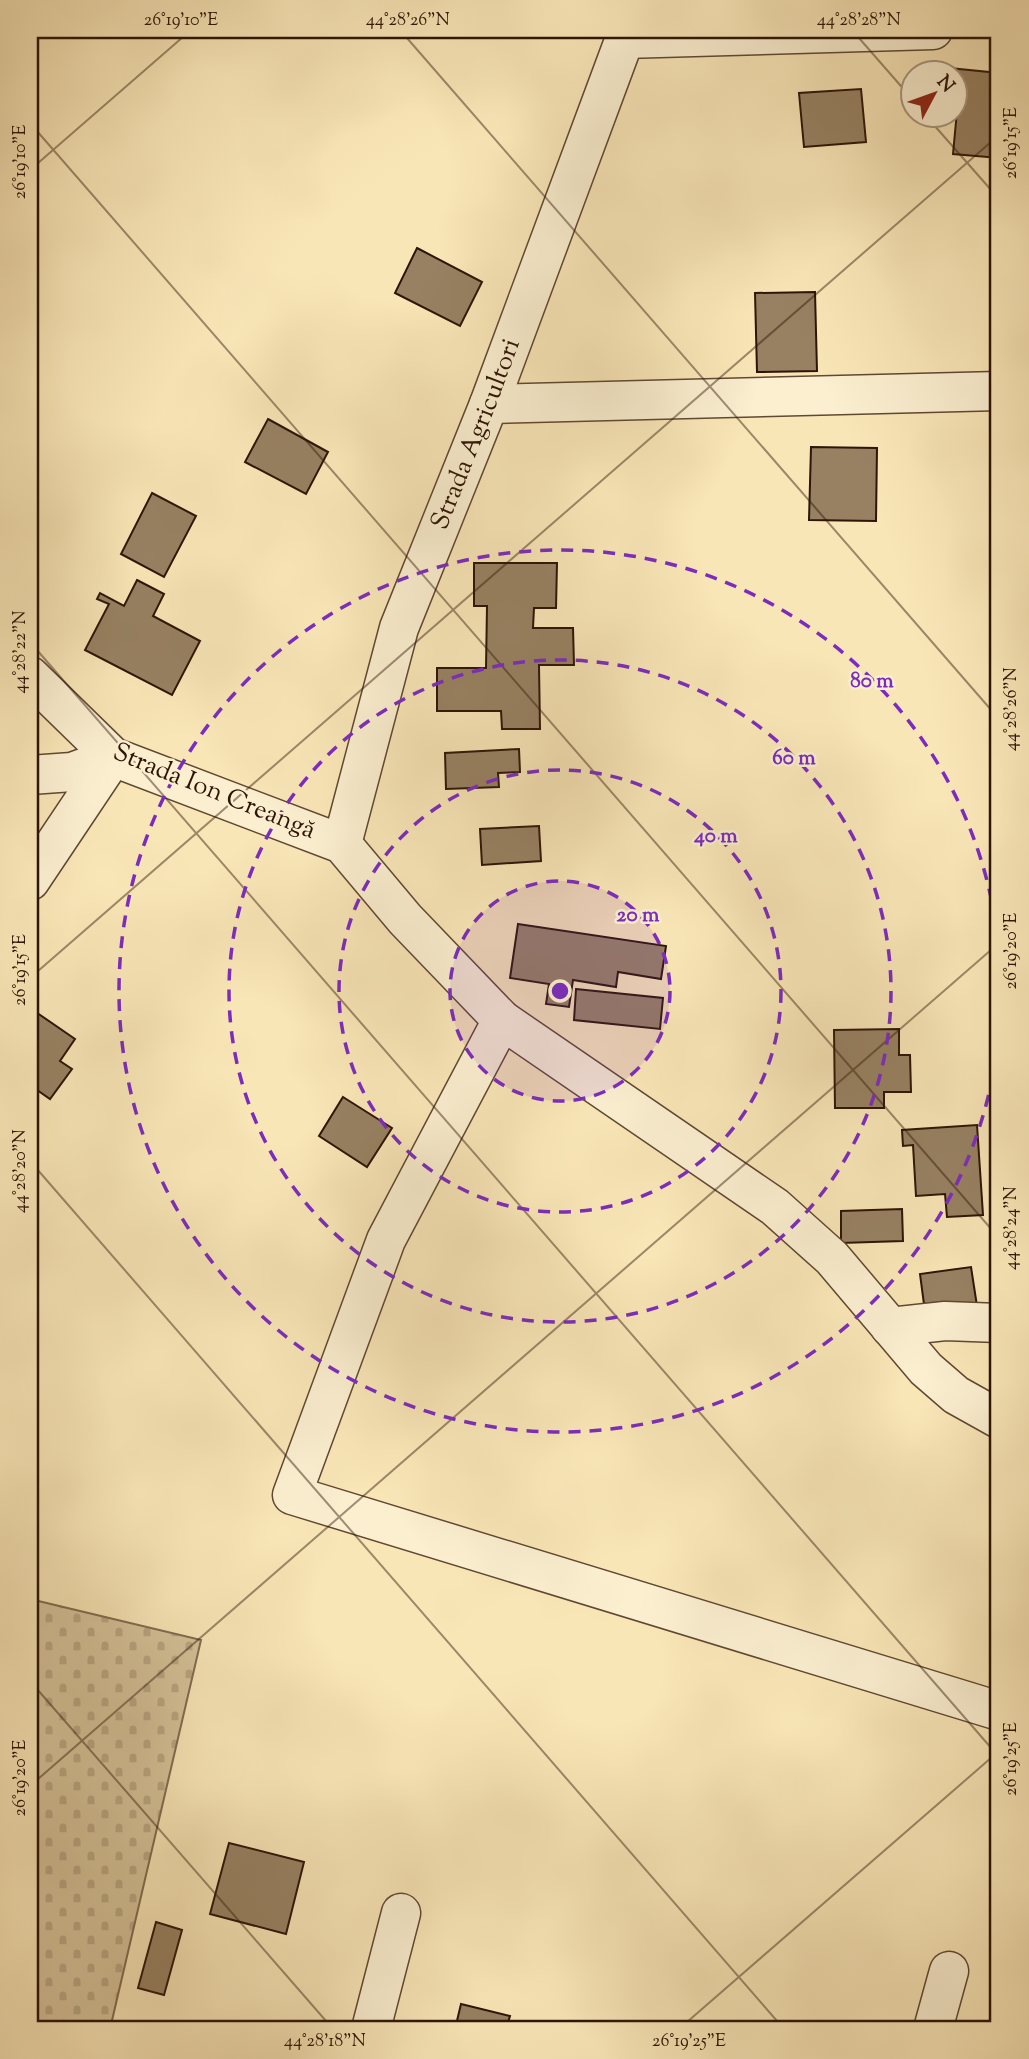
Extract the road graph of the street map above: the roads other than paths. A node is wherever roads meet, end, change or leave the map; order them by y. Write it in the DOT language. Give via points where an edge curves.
graph roads {
  1 [pos="933,30"];
  2 [pos="626,34"];
  3 [pos="999,391"];
  4 [pos="489,404"];
  5 [pos="30,676"];
  6 [pos="113,757"];
  7 [pos="30,775"];
  8 [pos="342,844"];
  9 [pos="30,881"];
  10 [pos="502,1020"];
  11 [pos="999,1323"];
  12 [pos="890,1327"];
  13 [pos="999,1419"];
  14 [pos="999,1711"];
  15 [pos="401,1913"];
  16 [pos="949,1971"];
  17 [pos="371,2029"];
  18 [pos="933,2029"];
  1 -- 2 [label="street"];
  2 -- 4 [label="street, Strada Agricultori"];
  3 -- 4 [label="street"];
  4 -- 8 [label="street, Strada Agricultori" via="399,628"];
  5 -- 6 [label="street, Strada Ion Creangă"];
  6 -- 7 [label="street" via="72,772"];
  6 -- 8 [label="street, Strada Ion Creangă"];
  6 -- 9 [label="street"];
  8 -- 10 [label="street" via="405,919"];
  10 -- 12 [label="street" via="775,1207 832,1258"];
  10 -- 14 [label="street" via="386,1240 292,1495"];
  11 -- 12 [label="street" via="945,1321"];
  12 -- 13 [label="street" via="956,1395"];
  15 -- 17 [label="street"];
  16 -- 18 [label="street"];
}
